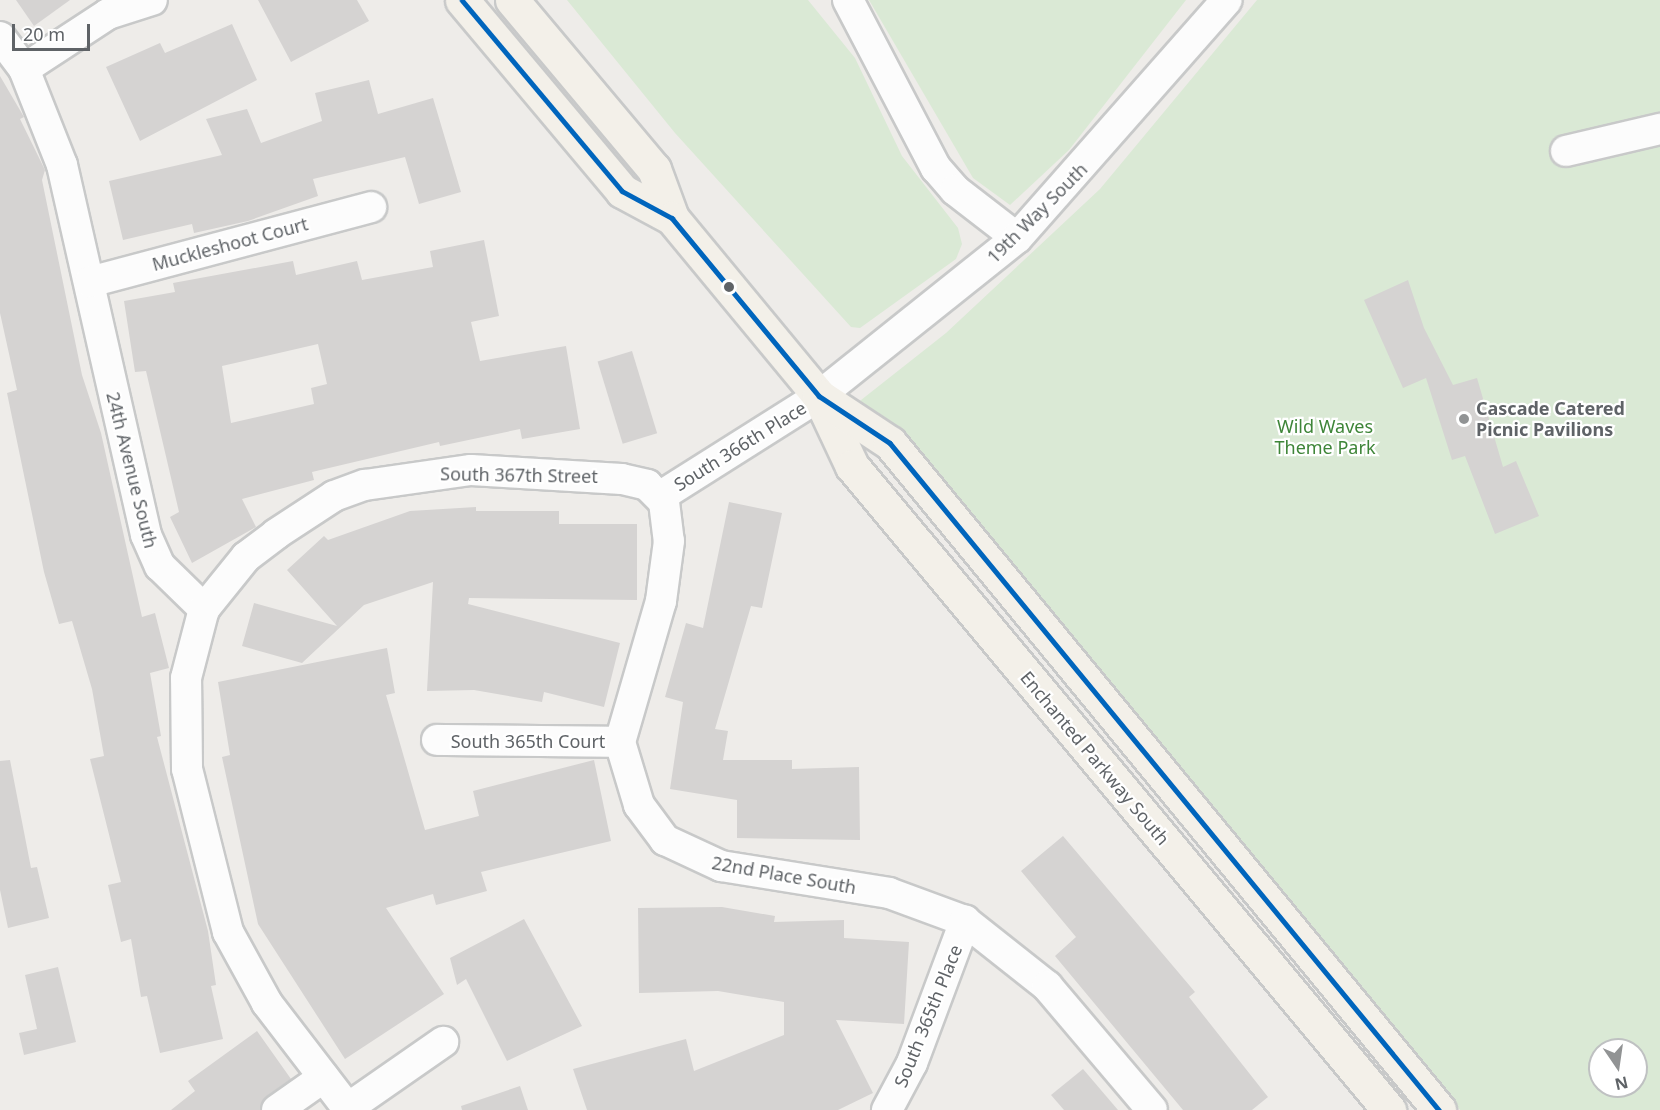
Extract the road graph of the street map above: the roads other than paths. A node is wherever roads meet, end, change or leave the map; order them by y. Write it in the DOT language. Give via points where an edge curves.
graph roads {
  1 [pos="152,0"];
  2 [pos="462,0"];
  3 [pos="512,0"];
  4 [pos="848,0"];
  5 [pos="1227,0"];
  6 [pos="0,37"];
  7 [pos="24,69"];
  8 [pos="1660,129"];
  9 [pos="1566,151"];
  10 [pos="371,207"];
  11 [pos="672,218"];
  12 [pos="1017,238"];
  13 [pos="90,282"];
  14 [pos="819,396"];
  15 [pos="661,496"];
  16 [pos="204,609"];
  17 [pos="437,740"];
  18 [pos="620,742"];
  19 [pos="965,921"];
  20 [pos="443,1042"];
  21 [pos="324,1077"];
  22 [pos="349,1109"];
  23 [pos="277,1110"];
  24 [pos="887,1110"];
  25 [pos="1152,1110"];
  26 [pos="1389,1110"];
  27 [pos="1439,1110"];
  1 -- 7 [label="street" via="108,14"];
  2 -- 11 [label="main road, Enchanted Parkway South" via="622,191"];
  3 -- 11 [label="main road, Enchanted Parkway South" via="654,169"];
  4 -- 12 [label="street" via="936,168 955,190"];
  5 -- 12 [label="street, 19th Way South"];
  6 -- 7 [label="street, 24th Avenue South"];
  7 -- 13 [label="street, 24th Avenue South" via="56,144"];
  8 -- 9 [label="street"];
  10 -- 13 [label="street, Muckleshoot Court"];
  11 -- 14 [label="main road, Enchanted Parkway South"];
  12 -- 14 [label="street, 19th Way South"];
  13 -- 16 [label="street, 24th Avenue South" via="146,535 160,566"];
  14 -- 15 [label="street, South 366th Place"];
  14 -- 26 [label="main road, Enchanted Parkway South" via="852,466"];
  14 -- 27 [label="main road, Enchanted Parkway South" via="890,443"];
  15 -- 16 [label="street, South 367th Street" via="636,481 568,473 471,470 388,478 334,496 305,513 246,557"];
  15 -- 18 [label="street" via="669,524 664,586"];
  16 -- 21 [label="street" via="186,678 183,726 210,873 242,962"];
  17 -- 18 [label="street, South 365th Court"];
  18 -- 19 [label="street, 22nd Place South" via="639,806 665,840 681,851 745,871 889,893"];
  19 -- 24 [label="street, South 365th Place" via="912,1063"];
  19 -- 25 [label="street, 22nd Place South" via="1047,986"];
  20 -- 22 [label="street"];
  21 -- 22 [label="street"];
  21 -- 23 [label="street"];
}
